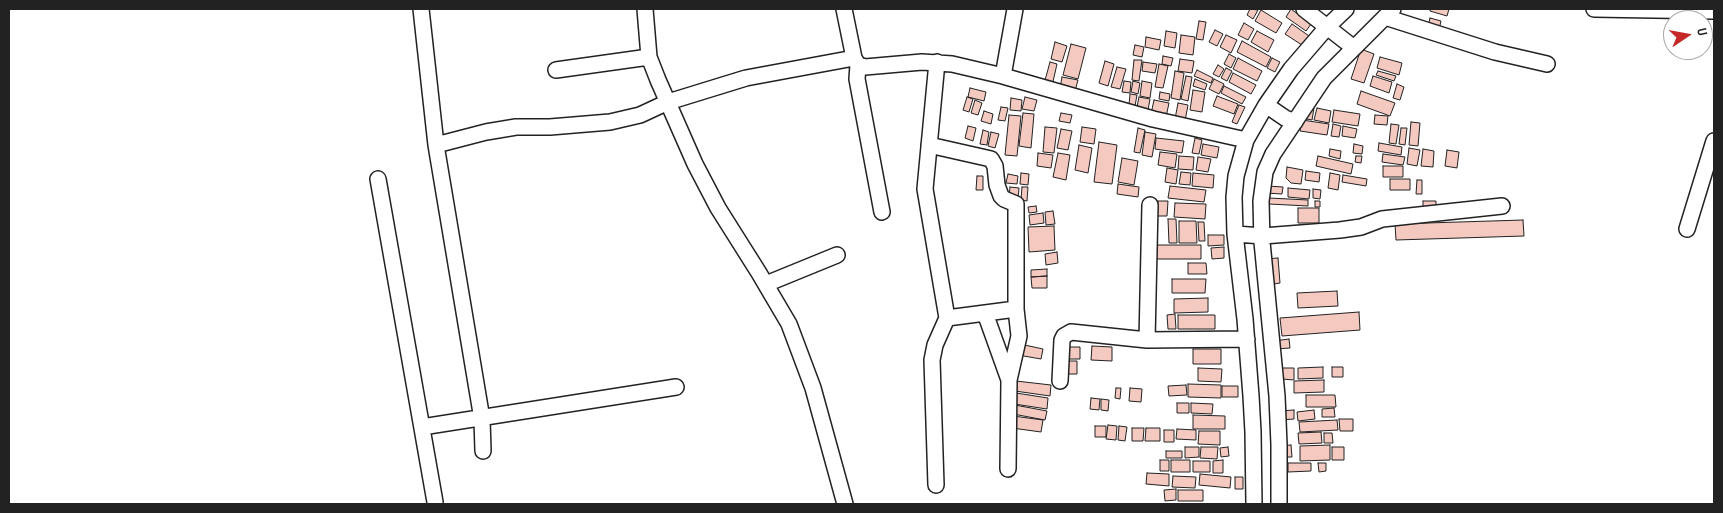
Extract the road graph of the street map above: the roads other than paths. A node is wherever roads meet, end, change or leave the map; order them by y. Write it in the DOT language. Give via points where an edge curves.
graph roads {
  1 [pos="420,9"];
  2 [pos="645,9"];
  3 [pos="844,9"];
  4 [pos="1015,9"];
  5 [pos="1304,9"];
  6 [pos="1346,9"];
  7 [pos="1594,9"];
  8 [pos="1714,11"];
  9 [pos="1389,13"];
  10 [pos="1331,29"];
  11 [pos="1351,45"];
  12 [pos="649,57"];
  13 [pos="856,61"];
  14 [pos="937,62"];
  15 [pos="1547,64"];
  16 [pos="556,70"];
  17 [pos="1003,76"];
  18 [pos="668,102"];
  19 [pos="1269,107"];
  20 [pos="1290,120"];
  21 [pos="1246,140"];
  22 [pos="1714,141"];
  23 [pos="436,145"];
  24 [pos="929,146"];
  25 [pos="378,179"];
  26 [pos="1150,205"];
  27 [pos="1502,206"];
  28 [pos="882,212"];
  29 [pos="1687,229"];
  30 [pos="1239,235"];
  31 [pos="1261,236"];
  32 [pos="837,255"];
  33 [pos="766,284"];
  34 [pos="1254,287"];
  35 [pos="1016,309"];
  36 [pos="985,313"];
  37 [pos="1257,313"];
  38 [pos="947,318"];
  39 [pos="1257,336"];
  40 [pos="1147,340"];
  41 [pos="1262,361"];
  42 [pos="1009,380"];
  43 [pos="1060,381"];
  44 [pos="676,387"];
  45 [pos="1264,395"];
  46 [pos="482,419"];
  47 [pos="422,427"];
  48 [pos="483,451"];
  49 [pos="1008,469"];
  50 [pos="936,485"];
  51 [pos="434,502"];
  52 [pos="845,504"];
  53 [pos="1254,504"];
  54 [pos="1279,504"];
  1 -- 23 [label="street"];
  2 -- 12 [label="street"];
  3 -- 13 [label="street"];
  4 -- 17 [label="street"];
  5 -- 10 [label="street"];
  6 -- 10 [label="street"];
  7 -- 8 [label="street"];
  9 -- 11 [label="street"];
  9 -- 15 [label="street" via="1494,52"];
  10 -- 11 [label="street"];
  10 -- 19 [label="street" via="1291,69"];
  11 -- 20 [label="street"];
  12 -- 16 [label="street"];
  12 -- 18 [label="street"];
  13 -- 14 [label="street" via="864,68"];
  13 -- 18 [label="street" via="746,78"];
  13 -- 28 [label="street"];
  14 -- 17 [label="street"];
  14 -- 24 [label="street"];
  17 -- 21 [label="street" via="1153,119"];
  18 -- 23 [label="street" via="640,115 610,122 516,128"];
  18 -- 33 [label="street" via="718,208"];
  19 -- 20 [label="street"];
  19 -- 21 [label="street"];
  20 -- 31 [label="street" via="1266,172 1261,201"];
  21 -- 30 [label="street" via="1234,198"];
  22 -- 29 [label="street"];
  23 -- 46 [label="street"];
  24 -- 35 [label="street" via="991,159 1001,196 1016,204"];
  24 -- 38 [label="street" via="925,189"];
  25 -- 47 [label="street"];
  26 -- 40 [label="street"];
  27 -- 31 [label="street" via="1382,220 1340,230"];
  30 -- 31 [label="street"];
  30 -- 34 [label="street"];
  31 -- 34 [label="street"];
  32 -- 33 [label="street"];
  33 -- 52 [label="street" via="789,324 813,388"];
  34 -- 37 [label="street"];
  34 -- 37 [label="street"];
  35 -- 36 [label="street"];
  35 -- 42 [label="street" via="1019,336"];
  36 -- 38 [label="street"];
  36 -- 42 [label="street"];
  37 -- 39 [label="street"];
  37 -- 39 [label="street"];
  38 -- 50 [label="street" via="932,360"];
  39 -- 40 [label="street"];
  39 -- 41 [label="street"];
  39 -- 41 [label="street"];
  40 -- 43 [label="street" via="1071,332 1062,340"];
  41 -- 45 [label="street"];
  41 -- 45 [label="street"];
  42 -- 49 [label="street"];
  44 -- 46 [label="street"];
  45 -- 53 [label="street" via="1253,432"];
  45 -- 54 [label="street" via="1279,454"];
  46 -- 47 [label="street"];
  46 -- 48 [label="street"];
  47 -- 51 [label="street"];
}
